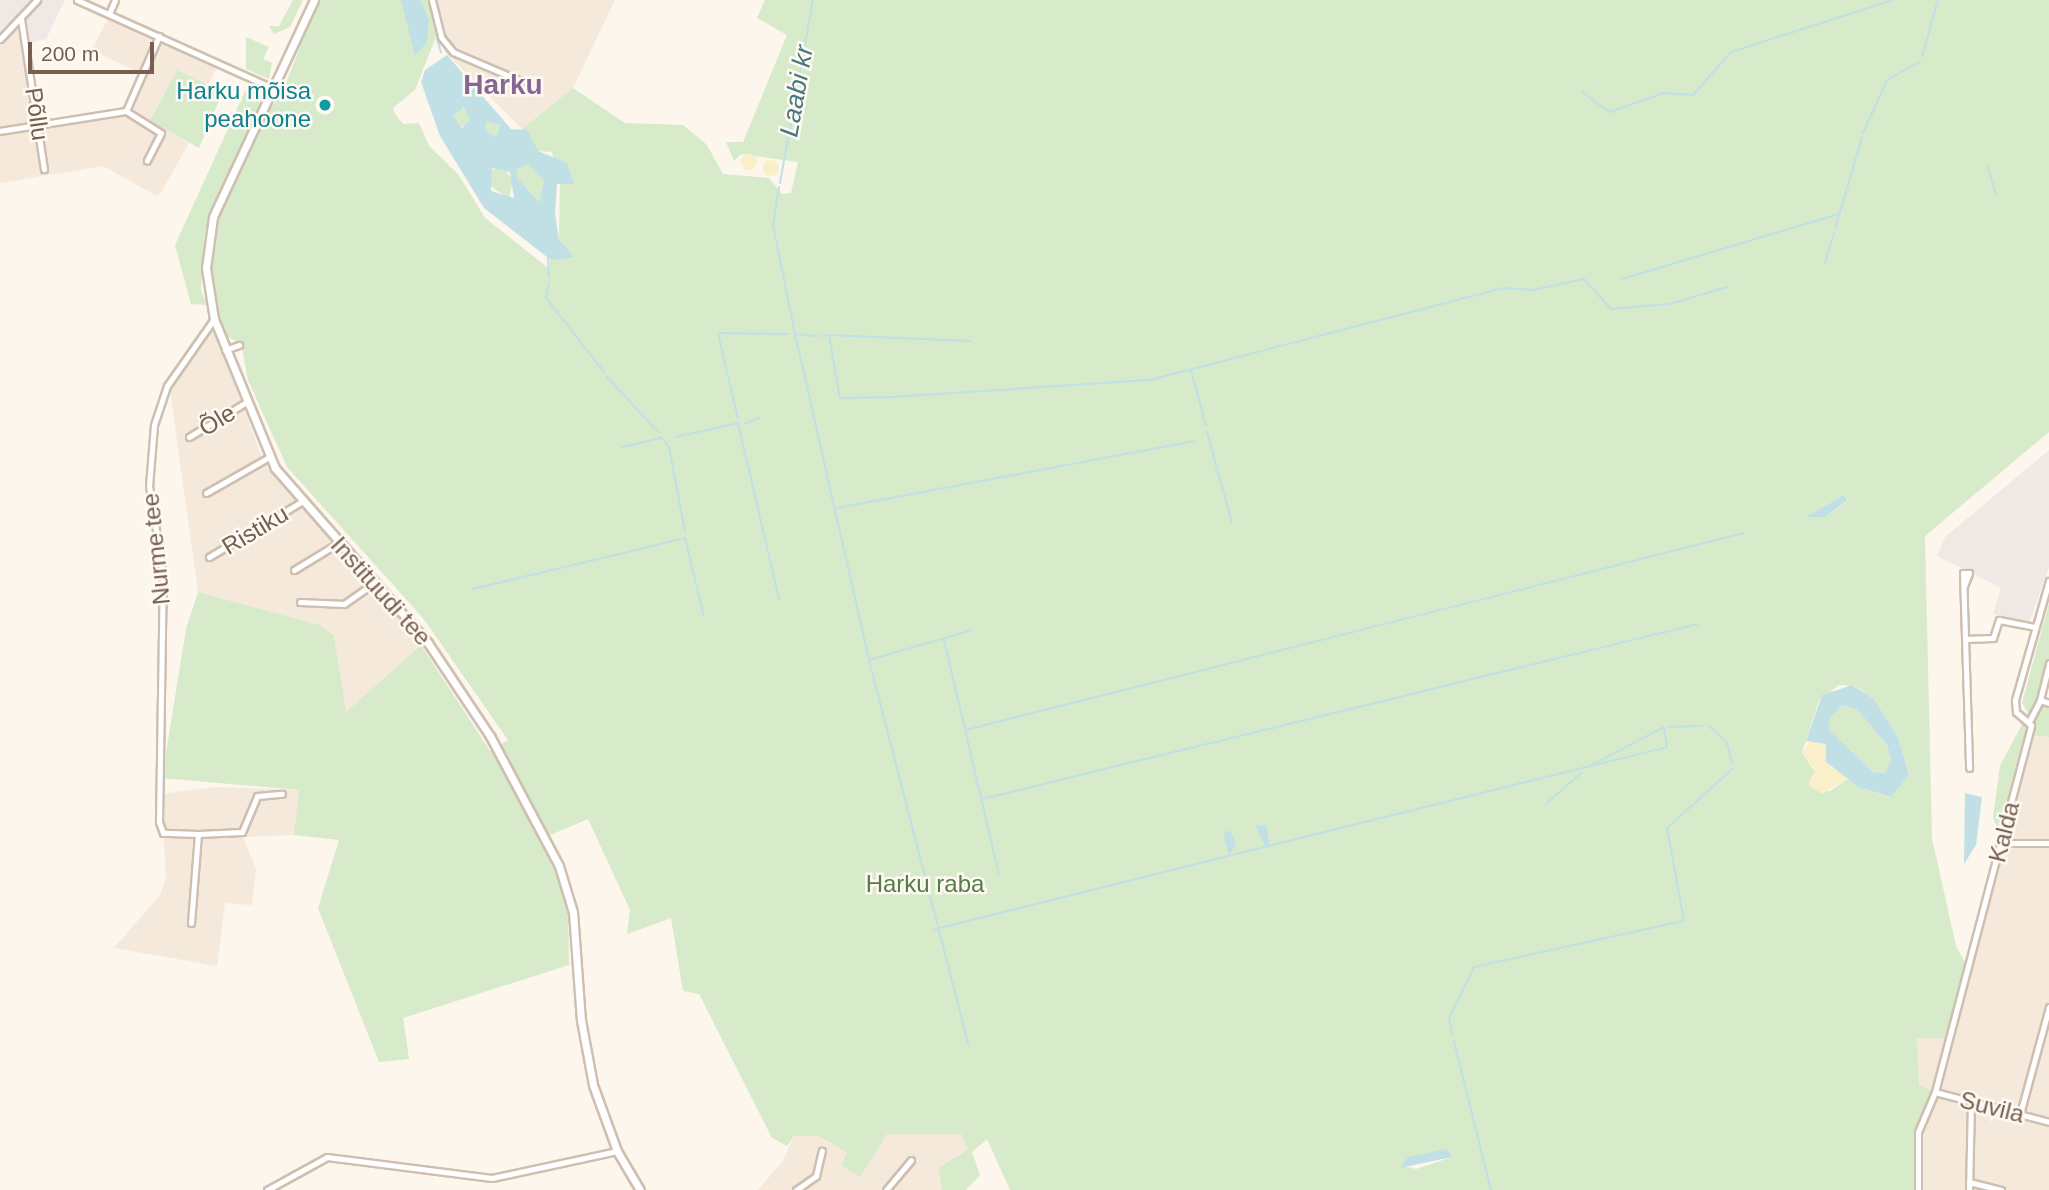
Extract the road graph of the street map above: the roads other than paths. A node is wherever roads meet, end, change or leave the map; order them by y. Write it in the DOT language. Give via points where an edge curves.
graph roads {
  1 [pos="37,0"];
  2 [pos="77,0"];
  3 [pos="115,0"];
  4 [pos="314,0"];
  5 [pos="432,0"];
  6 [pos="109,14"];
  7 [pos="20,19"];
  8 [pos="159,36"];
  9 [pos="0,39"];
  10 [pos="521,81"];
  11 [pos="275,89"];
  12 [pos="126,111"];
  13 [pos="38,123"];
  14 [pos="0,131"];
  15 [pos="147,161"];
  16 [pos="44,169"];
  17 [pos="214,319"];
  18 [pos="239,345"];
  19 [pos="225,350"];
  20 [pos="245,403"];
  21 [pos="189,438"];
  22 [pos="269,457"];
  23 [pos="206,493"];
  24 [pos="301,502"];
  25 [pos="338,543"];
  26 [pos="209,558"];
  27 [pos="294,570"];
  28 [pos="2049,581"];
  29 [pos="376,582"];
  30 [pos="1964,586"];
  31 [pos="300,602"];
  32 [pos="2034,626"];
  33 [pos="1965,639"];
  34 [pos="2049,663"];
  35 [pos="2040,700"];
  36 [pos="2049,702"];
  37 [pos="2030,720"];
  38 [pos="1969,768"];
  39 [pos="282,794"];
  40 [pos="198,834"];
  41 [pos="2002,843"];
  42 [pos="2049,844"];
  43 [pos="191,923"];
  44 [pos="2049,1007"];
  45 [pos="1935,1092"];
  46 [pos="1971,1102"];
  47 [pos="2020,1114"];
  48 [pos="2049,1122"];
  49 [pos="617,1151"];
  50 [pos="822,1151"];
  51 [pos="911,1160"];
  52 [pos="1969,1182"];
  53 [pos="267,1190"];
  54 [pos="640,1190"];
  55 [pos="796,1190"];
  56 [pos="886,1190"];
  57 [pos="1918,1190"];
  58 [pos="1969,1190"];
  59 [pos="2001,1190"];
  1 -- 7 [label="street"];
  2 -- 6 [label="street"];
  3 -- 6 [label="street"];
  4 -- 11 [label="street, Instituudi tee"];
  5 -- 10 [label="street" via="441,37 453,52"];
  6 -- 8 [label="street"];
  7 -- 9 [label="street"];
  7 -- 13 [label="street, Põllu"];
  8 -- 11 [label="street"];
  8 -- 12 [label="street"];
  11 -- 17 [label="street, Instituudi tee" via="213,218 206,268"];
  12 -- 13 [label="street"];
  12 -- 15 [label="street" via="161,133"];
  13 -- 14 [label="street"];
  13 -- 16 [label="street, Põllu"];
  17 -- 19 [label="street, Instituudi tee"];
  17 -- 40 [label="street, Nurme tee" via="167,386 155,425 149,486 163,575 156,672 165,726 159,822 168,834"];
  18 -- 19 [label="street"];
  19 -- 20 [label="street, Instituudi tee"];
  20 -- 21 [label="street, Õle"];
  20 -- 22 [label="street, Instituudi tee"];
  22 -- 23 [label="street"];
  22 -- 24 [label="street, Instituudi tee"];
  24 -- 25 [label="street, Instituudi tee"];
  24 -- 26 [label="street, Ristiku"];
  25 -- 27 [label="street"];
  25 -- 29 [label="street, Instituudi tee"];
  28 -- 32 [label="street"];
  29 -- 31 [label="street" via="344,604"];
  29 -- 49 [label="street, Instituudi tee" via="459,686 564,875 573,912 585,1048"];
  30 -- 33 [label="street"];
  32 -- 33 [label="street" via="1999,620 1993,638"];
  32 -- 37 [label="street" via="2015,700 2016,712"];
  33 -- 38 [label="street"];
  34 -- 35 [label="street, Kalda"];
  35 -- 36 [label="street"];
  35 -- 37 [label="street, Kalda"];
  37 -- 41 [label="street, Kalda"];
  39 -- 40 [label="street" via="257,796 242,832"];
  40 -- 43 [label="street"];
  41 -- 42 [label="street"];
  41 -- 45 [label="street, Kalda"];
  44 -- 47 [label="street"];
  45 -- 46 [label="street, Suvila"];
  45 -- 57 [label="street, Kalda" via="1918,1132"];
  46 -- 47 [label="street, Suvila"];
  46 -- 52 [label="street"];
  47 -- 48 [label="street, Suvila"];
  49 -- 53 [label="street" via="492,1178 327,1157"];
  49 -- 54 [label="street, Instituudi tee"];
  50 -- 55 [label="street" via="816,1176"];
  51 -- 56 [label="street"];
  52 -- 58 [label="street"];
  52 -- 59 [label="street"];
}
